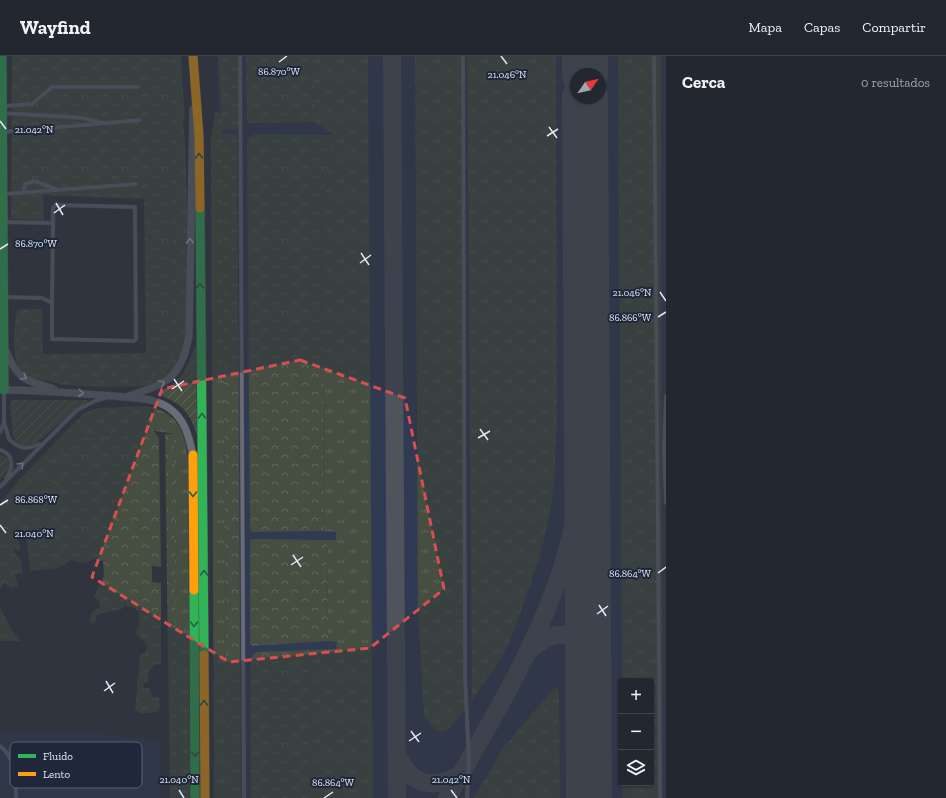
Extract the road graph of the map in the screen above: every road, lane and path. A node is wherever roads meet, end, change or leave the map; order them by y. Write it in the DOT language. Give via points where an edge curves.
graph roads {
  1 [pos="2,56"];
  2 [pos="193,56"];
  3 [pos="197,56"];
  4 [pos="240,56"];
  5 [pos="463,56"];
  6 [pos="654,56"];
  7 [pos="195,80"];
  8 [pos="138,87"];
  9 [pos="1,105"];
  10 [pos="140,120"];
  11 [pos="107,124"];
  12 [pos="1,132"];
  13 [pos="136,184"];
  14 [pos="59,191"];
  15 [pos="23,193"];
  16 [pos="2,194"];
  17 [pos="53,223"];
  18 [pos="1,224"];
  19 [pos="1,294"];
  20 [pos="52,303"];
  21 [pos="3,346"];
  22 [pos="2,390"];
  23 [pos="60,391"];
  24 [pos="113,396"];
  25 [pos="666,396"];
  26 [pos="126,397"];
  27 [pos="4,422"];
  28 [pos="0,432"];
  29 [pos="42,443"];
  30 [pos="665,448"];
  31 [pos="0,450"];
  32 [pos="198,455"];
  33 [pos="0,487"];
  34 [pos="666,502"];
  35 [pos="0,746"];
  36 [pos="10,759"];
  37 [pos="15,788"];
  38 [pos="16,798"];
  39 [pos="195,798"];
  40 [pos="205,798"];
  41 [pos="244,798"];
  42 [pos="467,798"];
  43 [pos="660,798"];
  1 -- 9 [label="street"];
  2 -- 7 [label="street"];
  3 -- 7 [label="street"];
  4 -- 41 [label="lane"];
  5 -- 42 [label="lane" via="465,672 469,761"];
  6 -- 43 [label="lane"];
  26 -- 7 [label="street, one-way" via="158,386 173,376 187,347 191,142"];
  32 -- 7 [label="street, one-way" via="199,136"];
  8 -- 9 [label="lane" via="52,87 32,104"];
  9 -- 11 [label="lane"];
  9 -- 12 [label="street"];
  10 -- 11 [label="lane"];
  11 -- 12 [label="lane"];
  12 -- 16 [label="street"];
  13 -- 14 [label="lane"];
  14 -- 15 [label="lane"];
  14 -- 15 [label="lane" via="35,181 25,184"];
  15 -- 16 [label="lane"];
  16 -- 18 [label="street"];
  17 -- 18 [label="lane"];
  17 -- 20 [label="lane"];
  17 -- 20 [label="lane" via="53,208 56,205 135,207 136,339 52,339"];
  18 -- 19 [label="street"];
  19 -- 20 [label="lane" via="42,298"];
  19 -- 21 [label="street"];
  21 -- 22 [label="street"];
  21 -- 23 [label="street, one-way" via="13,368 21,377"];
  22 -- 23 [label="street"];
  22 -- 27 [label="lane"];
  23 -- 24 [label="street, one-way"];
  24 -- 26 [label="street"];
  24 -- 29 [label="lane" via="76,410"];
  25 -- 30 [label="lane"];
  26 -- 32 [label="street" via="153,401 170,408 186,428"];
  27 -- 28 [label="lane"];
  27 -- 29 [label="lane" via="9,440 19,447 32,448"];
  33 -- 29 [label="lane, one-way"];
  30 -- 34 [label="lane"];
  31 -- 33 [label="lane" via="10,457 12,466 11,472"];
  32 -- 39 [label="street, one-way"];
  40 -- 32 [label="street, one-way"];
  35 -- 36 [label="lane"];
  37 -- 38 [label="lane"];
}
